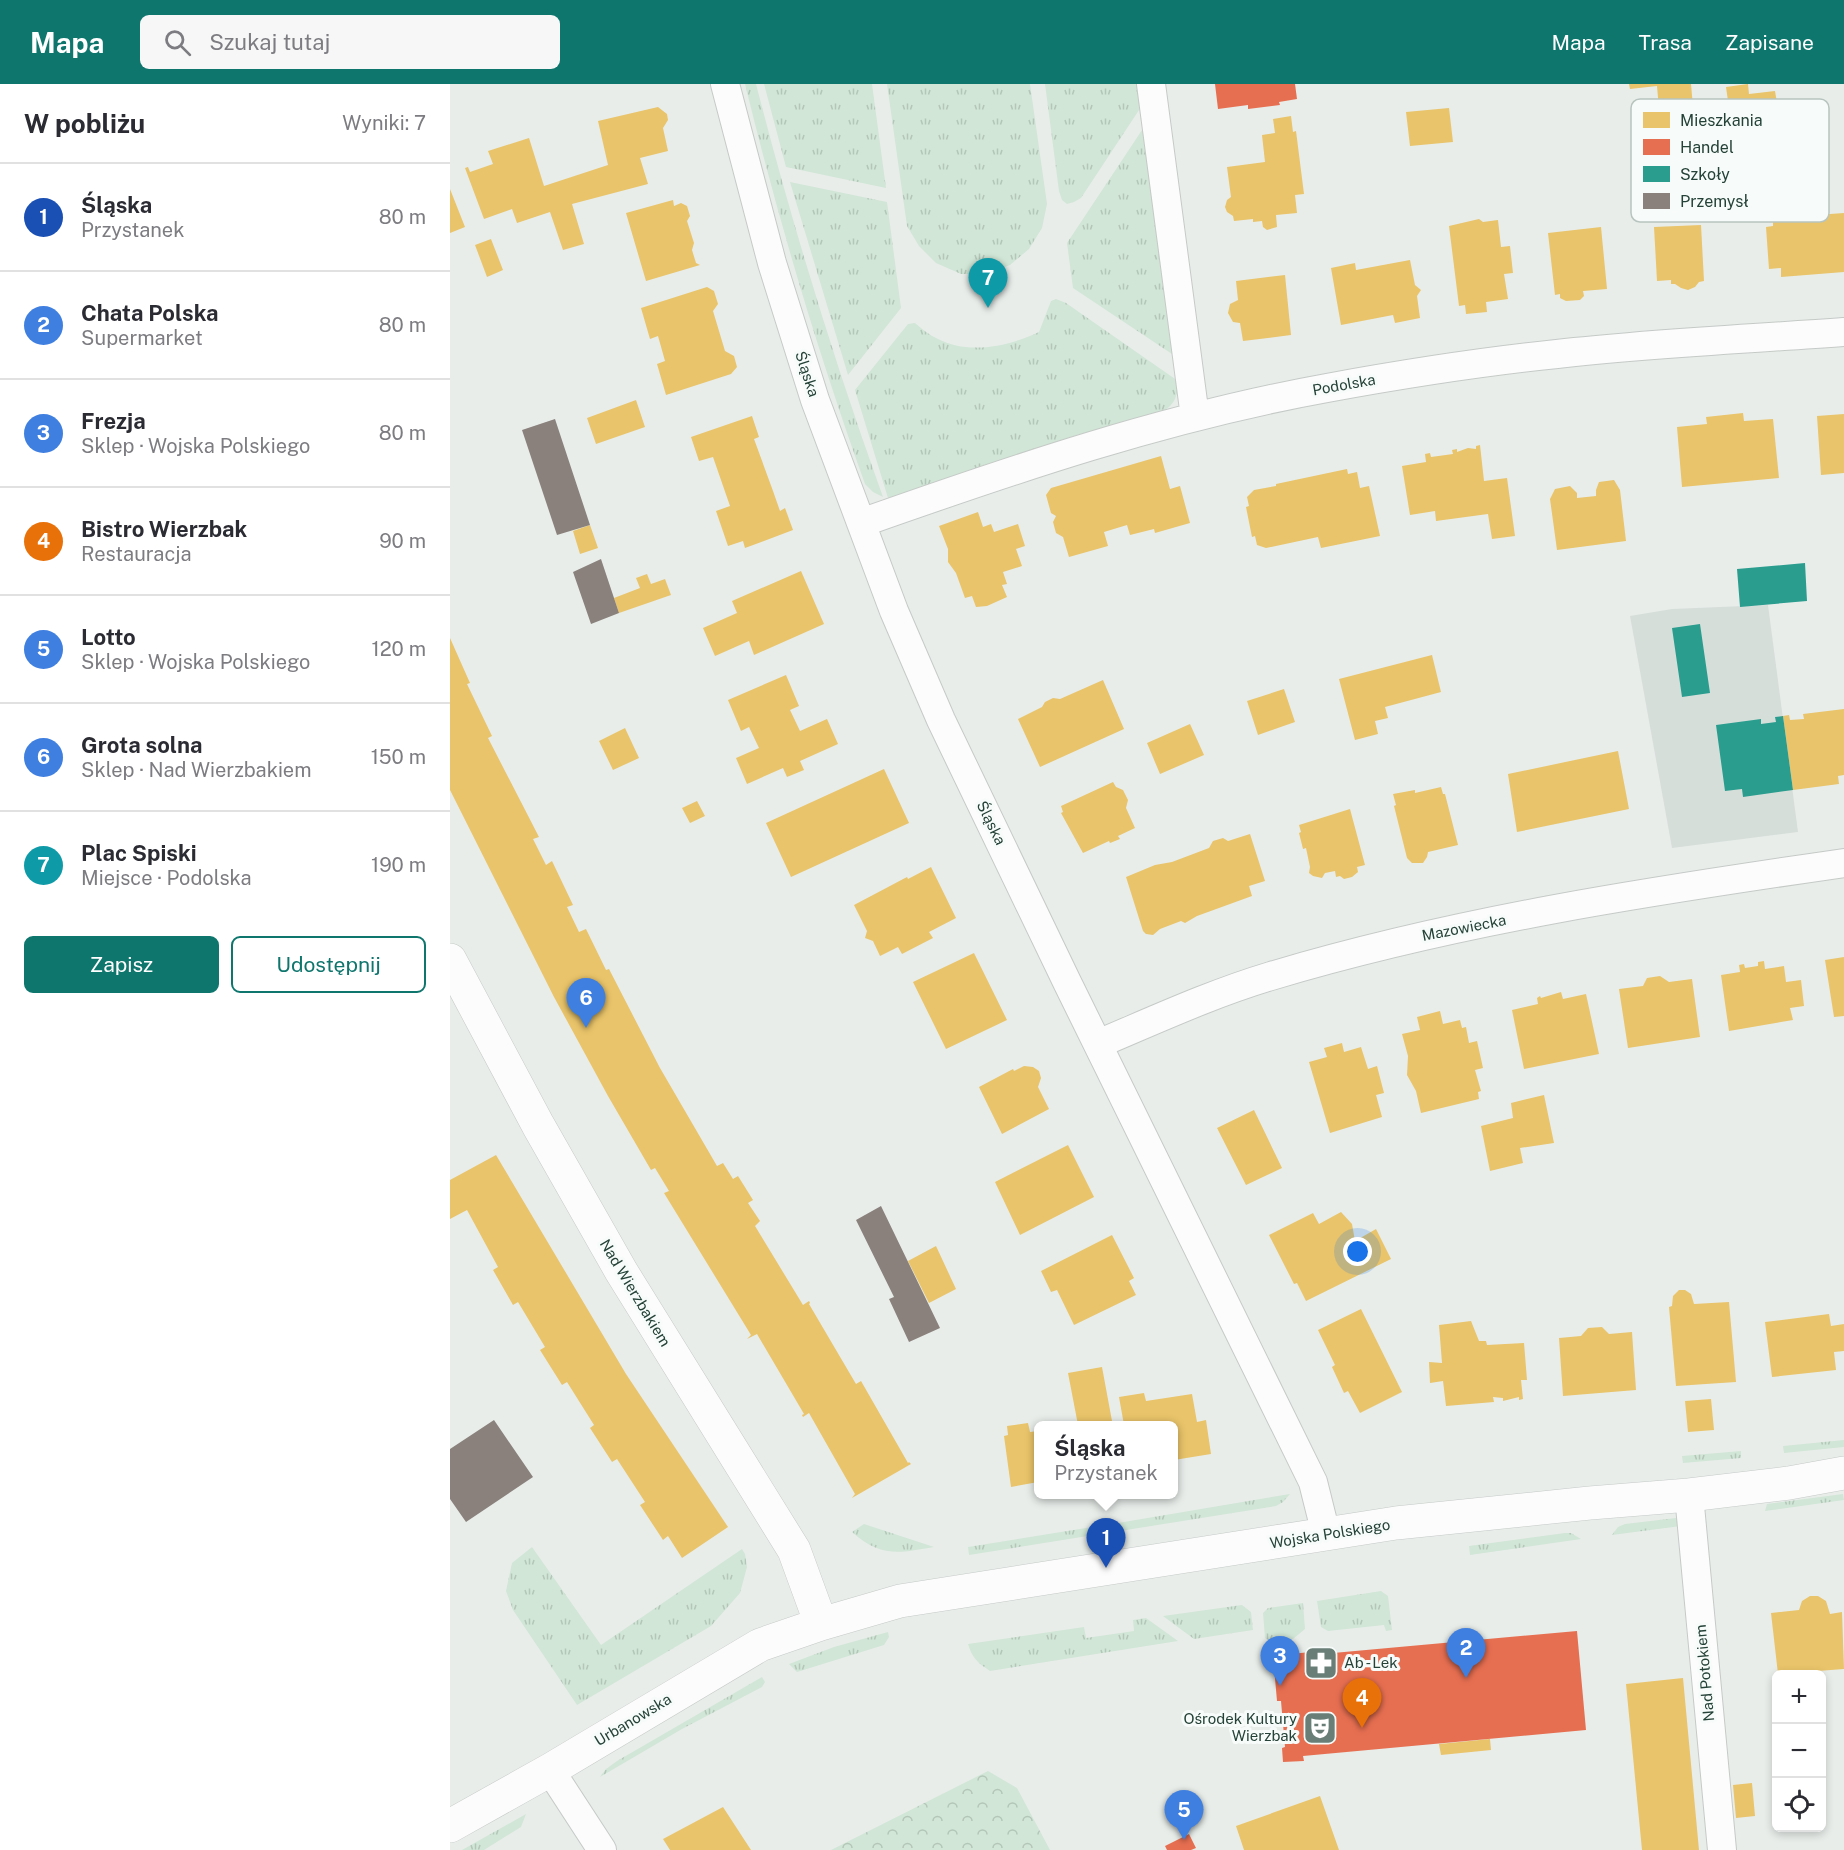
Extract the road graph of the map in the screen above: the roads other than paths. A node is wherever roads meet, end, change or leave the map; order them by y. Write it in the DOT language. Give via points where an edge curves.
graph roads {
  1 [pos="725,84"];
  2 [pos="1150,84"];
  3 [pos="1844,333"];
  4 [pos="1195,417"];
  5 [pos="861,523"];
  6 [pos="1844,862"];
  7 [pos="454,978"];
  8 [pos="1098,1044"];
  9 [pos="1844,1473"];
  10 [pos="1689,1495"];
  11 [pos="1326,1534"];
  12 [pos="821,1624"];
  13 [pos="550,1770"];
  14 [pos="450,1826"];
  15 [pos="602,1850"];
  16 [pos="1722,1850"];
  1 -- 5 [label="street, Śląska" via="772,263 815,400"];
  2 -- 4 [label="street"];
  3 -- 4 [label="street, Podolska" via="1545,355 1324,388"];
  4 -- 5 [label="street, Podolska" via="1044,459"];
  5 -- 8 [label="street, Śląska" via="941,720"];
  6 -- 8 [label="street, Mazowiecka" via="1589,902 1431,934 1269,977 1170,1012"];
  7 -- 12 [label="street, Nad Wierzbakiem" via="621,1271 794,1550"];
  8 -- 11 [label="street, Śląska" via="1313,1482"];
  9 -- 10 [label="street, Wojska Polskiego"];
  10 -- 11 [label="street, Wojska Polskiego" via="1405,1522"];
  10 -- 16 [label="street, Nad Potokiem"];
  11 -- 12 [label="street, Wojska Polskiego" via="911,1599"];
  12 -- 13 [label="street, Urbanowska" via="760,1645"];
  13 -- 14 [label="street, Urbanowska"];
  13 -- 15 [label="street"];
}
